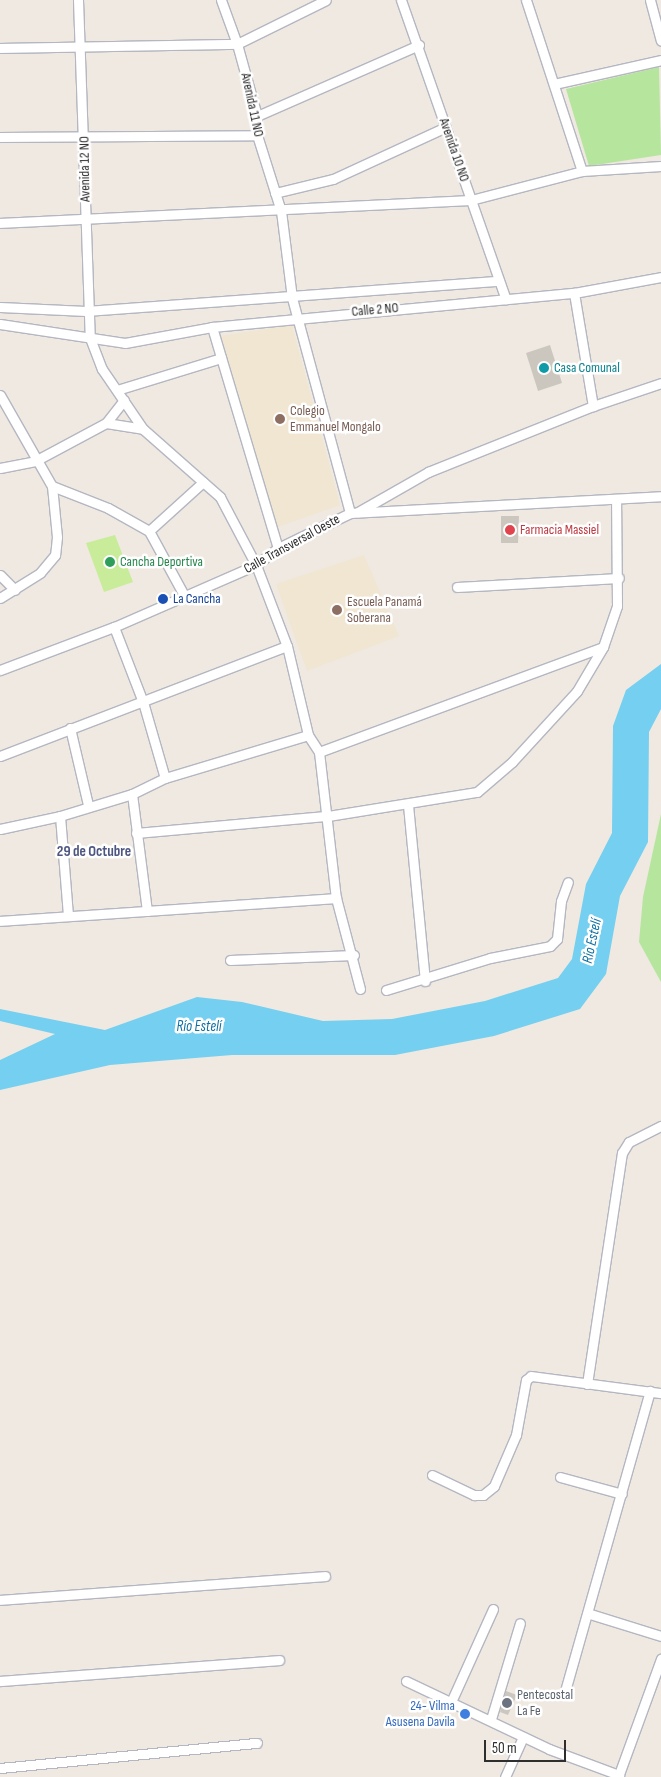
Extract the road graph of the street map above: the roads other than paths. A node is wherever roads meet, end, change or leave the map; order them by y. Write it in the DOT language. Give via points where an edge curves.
graph roads {
  1 [pos="78,0"];
  2 [pos="221,0"];
  3 [pos="326,0"];
  4 [pos="402,0"];
  5 [pos="526,0"];
  6 [pos="650,0"];
  7 [pos="661,41"];
  8 [pos="238,44"];
  9 [pos="419,45"];
  10 [pos="0,48"];
  11 [pos="80,49"];
  12 [pos="661,60"];
  13 [pos="554,84"];
  14 [pos="257,116"];
  15 [pos="446,127"];
  16 [pos="258,135"];
  17 [pos="0,137"];
  18 [pos="85,139"];
  19 [pos="661,166"];
  20 [pos="582,171"];
  21 [pos="275,193"];
  22 [pos="471,200"];
  23 [pos="281,211"];
  24 [pos="86,221"];
  25 [pos="0,223"];
  26 [pos="661,277"];
  27 [pos="499,281"];
  28 [pos="574,293"];
  29 [pos="292,298"];
  30 [pos="506,299"];
  31 [pos="0,306"];
  32 [pos="86,311"];
  33 [pos="297,317"];
  34 [pos="0,324"];
  35 [pos="212,327"];
  36 [pos="90,338"];
  37 [pos="221,358"];
  38 [pos="661,383"];
  39 [pos="117,390"];
  40 [pos="0,395"];
  41 [pos="124,400"];
  42 [pos="592,406"];
  43 [pos="106,423"];
  44 [pos="143,429"];
  45 [pos="35,461"];
  46 [pos="0,468"];
  47 [pos="204,482"];
  48 [pos="52,486"];
  49 [pos="661,496"];
  50 [pos="616,499"];
  51 [pos="354,513"];
  52 [pos="149,531"];
  53 [pos="278,548"];
  54 [pos="256,565"];
  55 [pos="0,574"];
  56 [pos="619,578"];
  57 [pos="457,587"];
  58 [pos="15,590"];
  59 [pos="185,597"];
  60 [pos="0,598"];
  61 [pos="114,627"];
  62 [pos="287,646"];
  63 [pos="603,647"];
  64 [pos="0,670"];
  65 [pos="143,702"];
  66 [pos="70,728"];
  67 [pos="308,735"];
  68 [pos="319,752"];
  69 [pos="0,756"];
  70 [pos="165,778"];
  71 [pos="132,794"];
  72 [pos="88,805"];
  73 [pos="408,805"];
  74 [pos="60,816"];
  75 [pos="328,816"];
  76 [pos="0,829"];
  77 [pos="136,834"];
  78 [pos="568,882"];
  79 [pos="336,898"];
  80 [pos="147,911"];
  81 [pos="68,915"];
  82 [pos="0,921"];
  83 [pos="354,955"];
  84 [pos="230,960"];
  85 [pos="425,981"];
  86 [pos="360,989"];
  87 [pos="386,990"];
  88 [pos="661,1126"];
  89 [pos="587,1384"];
  90 [pos="650,1391"];
  91 [pos="661,1393"];
  92 [pos="432,1475"];
  93 [pos="560,1477"];
  94 [pos="622,1494"];
  95 [pos="325,1576"];
  96 [pos="0,1600"];
  97 [pos="493,1609"];
  98 [pos="590,1614"];
  99 [pos="520,1623"];
  100 [pos="661,1636"];
  101 [pos="661,1659"];
  102 [pos="279,1660"];
  103 [pos="0,1681"];
  104 [pos="406,1681"];
  105 [pos="565,1691"];
  106 [pos="451,1702"];
  107 [pos="491,1719"];
  108 [pos="523,1737"];
  109 [pos="257,1743"];
  110 [pos="0,1768"];
  111 [pos="619,1776"];
  112 [pos="505,1777"];
  1 -- 11 [label="street, Avenida 12 NO"];
  2 -- 8 [label="street, Avenida 11 NO"];
  3 -- 8 [label="street"];
  4 -- 9 [label="street, Avenida 10 NO"];
  5 -- 13 [label="street"];
  6 -- 7 [label="street"];
  8 -- 11 [label="street"];
  8 -- 14 [label="street, Avenida 11 NO"];
  9 -- 14 [label="street"];
  9 -- 15 [label="street, Avenida 10 NO"];
  10 -- 11 [label="street"];
  11 -- 18 [label="street, Avenida 12 NO"];
  12 -- 13 [label="street"];
  13 -- 20 [label="street"];
  14 -- 16 [label="street, Avenida 11 NO"];
  15 -- 21 [label="street" via="334,179"];
  15 -- 22 [label="street, Avenida 10 NO"];
  16 -- 18 [label="street"];
  16 -- 21 [label="street, Avenida 11 NO"];
  17 -- 18 [label="street"];
  18 -- 24 [label="street, Avenida 12 NO"];
  19 -- 20 [label="street"];
  20 -- 22 [label="street"];
  21 -- 23 [label="street, Avenida 11 NO"];
  22 -- 23 [label="street"];
  22 -- 27 [label="street, Avenida 10 NO"];
  23 -- 24 [label="street"];
  23 -- 29 [label="street, Avenida 11 NO"];
  24 -- 25 [label="street"];
  24 -- 32 [label="street, Avenida 12 NO"];
  26 -- 28 [label="street, Calle 2 NO"];
  27 -- 29 [label="street"];
  27 -- 30 [label="street, Avenida 10 NO"];
  28 -- 30 [label="street, Calle 2 NO"];
  28 -- 42 [label="street"];
  29 -- 32 [label="street"];
  29 -- 33 [label="street, Avenida 11 NO"];
  30 -- 33 [label="street, Calle 2 NO"];
  31 -- 32 [label="street"];
  32 -- 36 [label="street, Avenida 12 NO"];
  33 -- 35 [label="street, Calle 2 NO"];
  33 -- 51 [label="street, Avenida 11 NO"];
  34 -- 36 [label="street, Calle 2 NO"];
  35 -- 36 [label="street, Calle 2 NO" via="125,343"];
  35 -- 37 [label="street"];
  36 -- 39 [label="street, Avenida 12 NO" via="102,369"];
  37 -- 39 [label="street"];
  37 -- 53 [label="street"];
  38 -- 42 [label="street"];
  39 -- 41 [label="street, Avenida 12 NO"];
  40 -- 45 [label="street" via="28,438"];
  41 -- 43 [label="street"];
  41 -- 44 [label="street, Avenida 12 NO"];
  42 -- 51 [label="street" via="428,472"];
  43 -- 44 [label="street"];
  43 -- 45 [label="street"];
  44 -- 47 [label="street, Avenida 12 NO" via="162,449"];
  45 -- 46 [label="street"];
  45 -- 48 [label="street"];
  47 -- 52 [label="street"];
  47 -- 54 [label="street, Avenida 12 NO" via="220,498"];
  48 -- 52 [label="street" via="108,508"];
  48 -- 58 [label="street" via="56,518 55,556 40,573"];
  49 -- 50 [label="street, Calle Transversal Oeste"];
  50 -- 51 [label="street, Calle Transversal Oeste"];
  50 -- 56 [label="street"];
  51 -- 53 [label="street, Calle Transversal Oeste"];
  52 -- 59 [label="street"];
  53 -- 54 [label="street, Calle Transversal Oeste"];
  54 -- 59 [label="street, Calle Transversal Oeste"];
  54 -- 62 [label="street, Avenida 12 NO"];
  55 -- 58 [label="street"];
  56 -- 57 [label="street"];
  56 -- 63 [label="street" via="617,606"];
  58 -- 60 [label="street"];
  59 -- 61 [label="street, Calle Transversal Oeste"];
  61 -- 64 [label="street, Calle Transversal Oeste"];
  61 -- 65 [label="street"];
  62 -- 65 [label="street"];
  62 -- 67 [label="street, Avenida 12 NO"];
  63 -- 68 [label="street"];
  63 -- 73 [label="street" via="577,691 512,762 476,792"];
  65 -- 66 [label="street"];
  65 -- 70 [label="street"];
  66 -- 69 [label="street"];
  66 -- 72 [label="street"];
  67 -- 68 [label="street, Avenida 12 NO"];
  67 -- 70 [label="street"];
  68 -- 75 [label="street"];
  70 -- 71 [label="street"];
  71 -- 72 [label="street"];
  71 -- 77 [label="street"];
  72 -- 74 [label="street"];
  73 -- 75 [label="street"];
  73 -- 85 [label="street"];
  74 -- 76 [label="street"];
  74 -- 81 [label="street"];
  75 -- 77 [label="street"];
  75 -- 79 [label="street"];
  77 -- 80 [label="street"];
  78 -- 85 [label="street" via="560,901 555,943 490,958"];
  79 -- 80 [label="street"];
  79 -- 83 [label="street"];
  80 -- 81 [label="street"];
  81 -- 82 [label="street"];
  83 -- 84 [label="street"];
  83 -- 86 [label="street"];
  85 -- 87 [label="street"];
  88 -- 89 [label="street" via="629,1142 622,1153"];
  89 -- 90 [label="street"];
  89 -- 92 [label="street" via="537,1374 526,1380 516,1435 494,1486 483,1495 474,1495"];
  90 -- 91 [label="street"];
  90 -- 94 [label="street"];
  93 -- 94 [label="street"];
  94 -- 98 [label="street"];
  95 -- 96 [label="street"];
  97 -- 106 [label="street"];
  98 -- 100 [label="street"];
  98 -- 105 [label="street"];
  99 -- 107 [label="street"];
  101 -- 111 [label="street"];
  102 -- 103 [label="street"];
  104 -- 106 [label="street"];
  106 -- 107 [label="street"];
  107 -- 108 [label="street"];
  108 -- 111 [label="street"];
  108 -- 112 [label="street"];
  109 -- 110 [label="street"];
}
